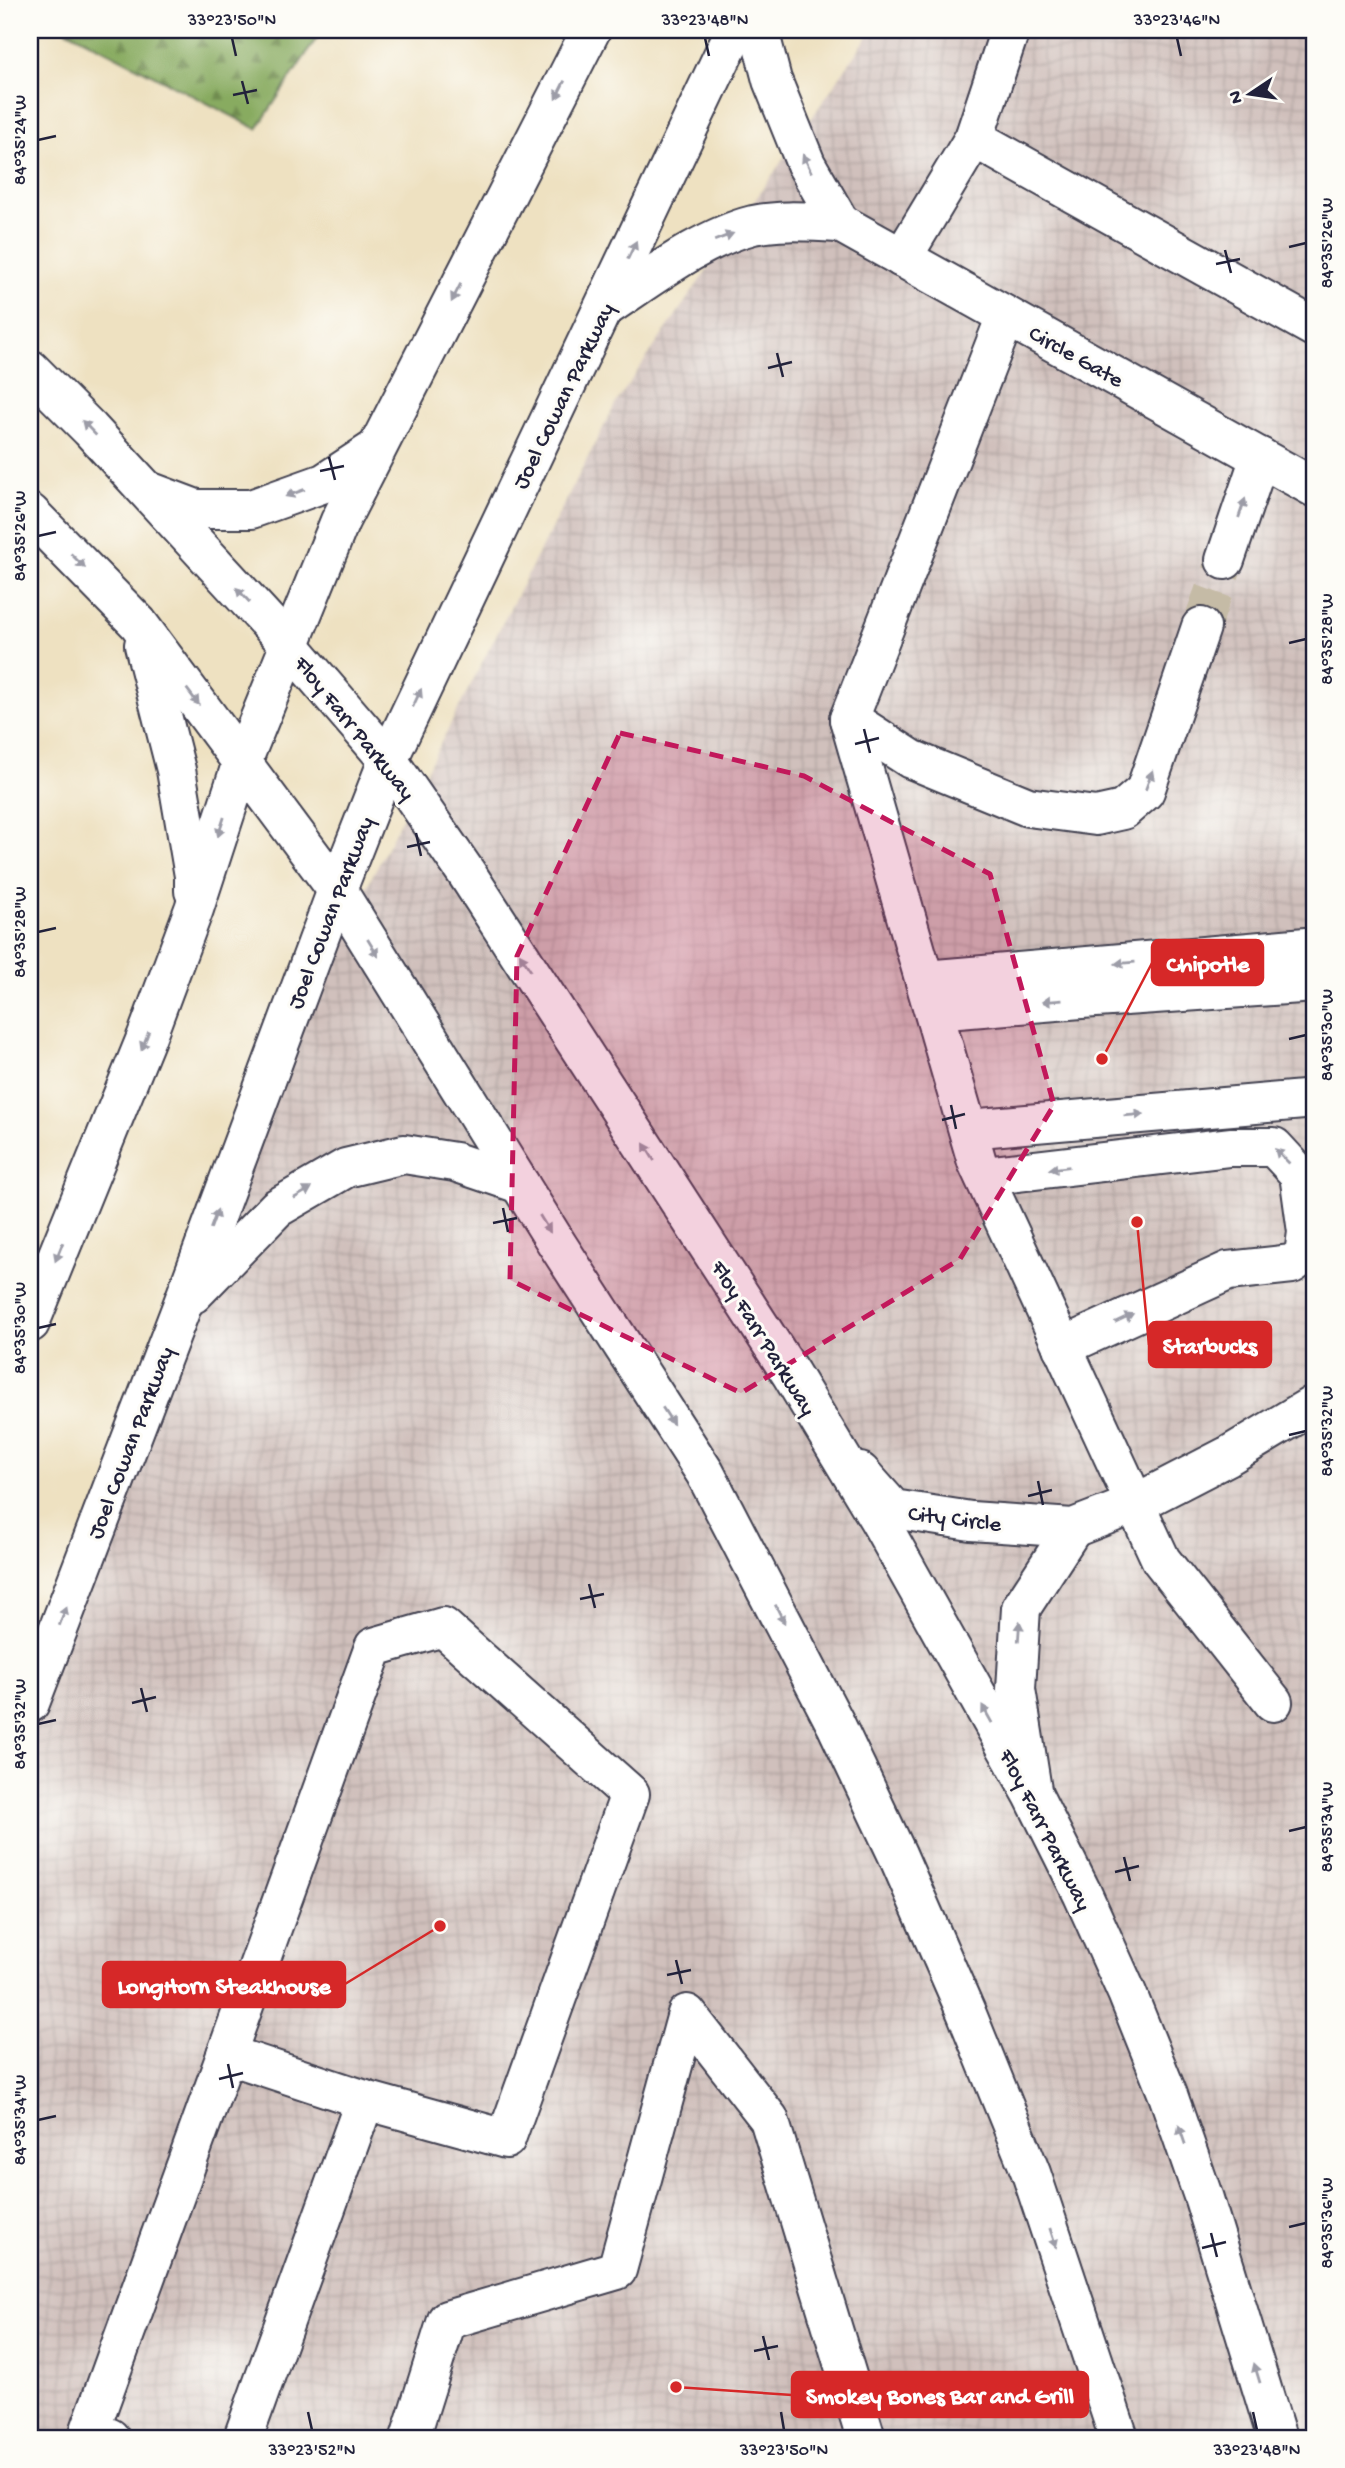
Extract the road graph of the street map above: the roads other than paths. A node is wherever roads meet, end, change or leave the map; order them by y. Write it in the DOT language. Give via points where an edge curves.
graph roads {
  1 [pos="592,30"];
  2 [pos="736,30"];
  3 [pos="759,30"];
  4 [pos="1010,30"];
  5 [pos="974,138"];
  6 [pos="840,223"];
  7 [pos="902,258"];
  8 [pos="603,309"];
  9 [pos="1006,316"];
  10 [pos="1315,328"];
  11 [pos="30,369"];
  12 [pos="376,449"];
  13 [pos="1260,457"];
  14 [pos="1315,488"];
  15 [pos="147,491"];
  16 [pos="30,513"];
  17 [pos="1225,560"];
  18 [pos="138,622"];
  19 [pos="1201,627"];
  20 [pos="289,645"];
  21 [pos="849,719"];
  22 [pos="388,760"];
  23 [pos="242,762"];
  24 [pos="337,890"];
  25 [pos="194,909"];
  26 [pos="1315,949"];
  27 [pos="1315,983"];
  28 [pos="930,996"];
  29 [pos="1315,1099"];
  30 [pos="968,1129"];
  31 [pos="984,1176"];
  32 [pos="520,1184"];
  33 [pos="1310,1251"];
  34 [pos="182,1306"];
  35 [pos="30,1323"];
  36 [pos="1062,1347"];
  37 [pos="1315,1404"];
  38 [pos="828,1437"];
  39 [pos="1135,1504"];
  40 [pos="1073,1528"];
  41 [pos="1273,1702"];
  42 [pos="30,1703"];
  43 [pos="1032,1795"];
  44 [pos="226,2054"];
  45 [pos="365,2101"];
  46 [pos="110,2438"];
  47 [pos="243,2438"];
  48 [pos="410,2438"];
  49 [pos="866,2438"];
  50 [pos="1119,2438"];
  51 [pos="1277,2438"];
  1 -- 12 [label="main road, one-way"];
  8 -- 2 [label="main road, Joel Cowan Parkway, one-way"];
  6 -- 3 [label="main road, one-way" via="806,164 772,80"];
  4 -- 5 [label="main road"];
  5 -- 7 [label="main road"];
  5 -- 10 [label="main road"];
  6 -- 7 [label="main road, Circle Gate"];
  8 -- 6 [label="main road, Circle Gate, one-way" via="711,242 753,225"];
  7 -- 9 [label="main road, Circle Gate"];
  22 -- 8 [label="main road, Joel Cowan Parkway, one-way"];
  9 -- 13 [label="main road, Circle Gate"];
  9 -- 21 [label="main road"];
  15 -- 11 [label="main road, Floy Farr Parkway, one-way"];
  12 -- 15 [label="main road, one-way" via="324,483 251,509 196,509"];
  12 -- 20 [label="main road" via="340,521"];
  13 -- 14 [label="main road, Circle Gate"];
  17 -- 13 [label="main road, one-way"];
  20 -- 15 [label="main road, Floy Farr Parkway, one-way"];
  16 -- 18 [label="main road, one-way"];
  18 -- 23 [label="main road, one-way"];
  18 -- 25 [label="main road" via="176,770 194,876"];
  21 -- 19 [label="main road, one-way" via="911,759 1028,807 1096,816 1123,810 1145,791"];
  20 -- 22 [label="main road, Floy Farr Parkway"];
  20 -- 23 [label="main road"];
  21 -- 28 [label="main road"];
  22 -- 24 [label="main road, Joel Cowan Parkway"];
  38 -- 22 [label="main road, Floy Farr Parkway, one-way" via="647,1150"];
  23 -- 24 [label="main road"];
  23 -- 25 [label="main road, one-way"];
  24 -- 32 [label="main road, one-way"];
  34 -- 24 [label="main road, Joel Cowan Parkway, one-way"];
  25 -- 35 [label="main road, one-way"];
  26 -- 28 [label="main road, one-way"];
  27 -- 28 [label="main road, one-way" via="1082,999"];
  28 -- 30 [label="main road"];
  30 -- 29 [label="main road, one-way"];
  30 -- 31 [label="main road"];
  33 -- 31 [label="main road, one-way" via="1299,1174 1274,1147 1230,1147"];
  31 -- 36 [label="main road"];
  34 -- 32 [label="main road, one-way" via="277,1208 345,1168 404,1154 455,1163"];
  32 -- 50 [label="main road, one-way" via="705,1473 853,1760 966,2012 1031,2173"];
  36 -- 33 [label="main road, one-way" via="1228,1271 1292,1264"];
  42 -- 34 [label="main road, Joel Cowan Parkway, one-way"];
  36 -- 39 [label="main road"];
  37 -- 39 [label="main road, City Circle"];
  38 -- 40 [label="main road, City Circle" via="893,1509 971,1521"];
  43 -- 38 [label="main road, Floy Farr Parkway, one-way"];
  39 -- 40 [label="main road, City Circle"];
  39 -- 41 [label="main road" via="1161,1560"];
  43 -- 40 [label="main road, one-way" via="1016,1689 1021,1608"];
  51 -- 43 [label="main road, Floy Farr Parkway, one-way" via="1168,2095 1128,1993"];
  44 -- 45 [label="main road"];
  44 -- 45 [label="main road" via="374,1647 443,1627 629,1794 506,2139"];
  44 -- 46 [label="main road" via="90,2430"];
  45 -- 47 [label="main road"];
  48 -- 49 [label="main road" via="447,2320 617,2270 687,2014 769,2119"];
}
